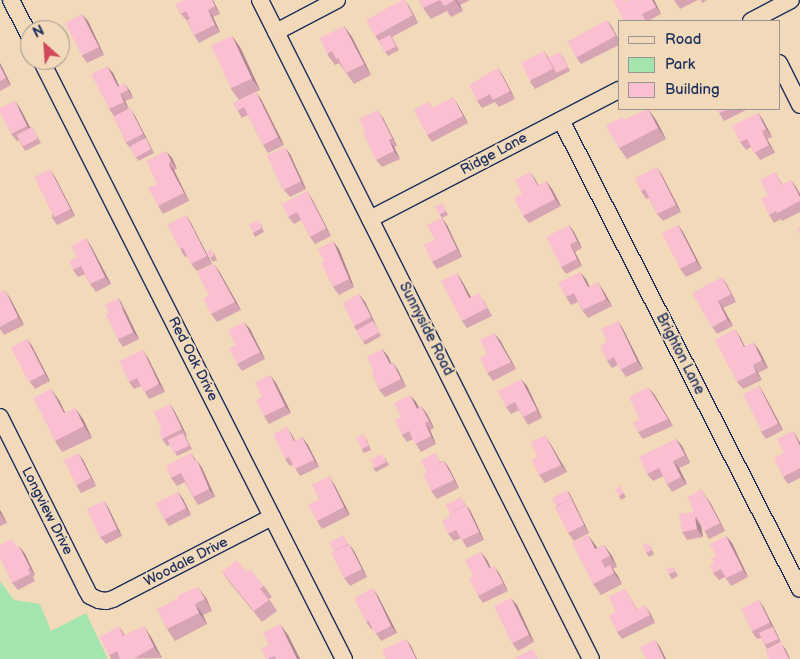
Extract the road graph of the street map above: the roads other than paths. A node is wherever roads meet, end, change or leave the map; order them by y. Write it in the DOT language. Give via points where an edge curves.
graph roads {
  1 [pos="11,0"];
  2 [pos="260,0"];
  3 [pos="337,0"];
  4 [pos="792,0"];
  5 [pos="21,20"];
  6 [pos="755,20"];
  7 [pos="276,32"];
  8 [pos="780,65"];
  9 [pos="46,70"];
  10 [pos="618,91"];
  11 [pos="800,105"];
  12 [pos="561,120"];
  13 [pos="370,219"];
  14 [pos="0,418"];
  15 [pos="272,518"];
  16 [pos="800,589"];
  17 [pos="98,600"];
  18 [pos="344,659"];
  19 [pos="592,659"];
  1 -- 5 [label="street"];
  2 -- 7 [label="street, Sunnyside Road"];
  3 -- 7 [label="street"];
  4 -- 6 [label="street"];
  7 -- 13 [label="street, Sunnyside Road"];
  8 -- 11 [label="street"];
  9 -- 15 [label="street, Red Oak Drive"];
  10 -- 12 [label="street, Ridge Lane"];
  12 -- 13 [label="street, Ridge Lane"];
  12 -- 16 [label="street, Brighton Lane"];
  13 -- 19 [label="street, Sunnyside Road"];
  14 -- 17 [label="street, Longview Drive" via="90,596"];
  15 -- 17 [label="street, Woodale Drive" via="113,599"];
  15 -- 18 [label="street, Red Oak Drive"];
}
